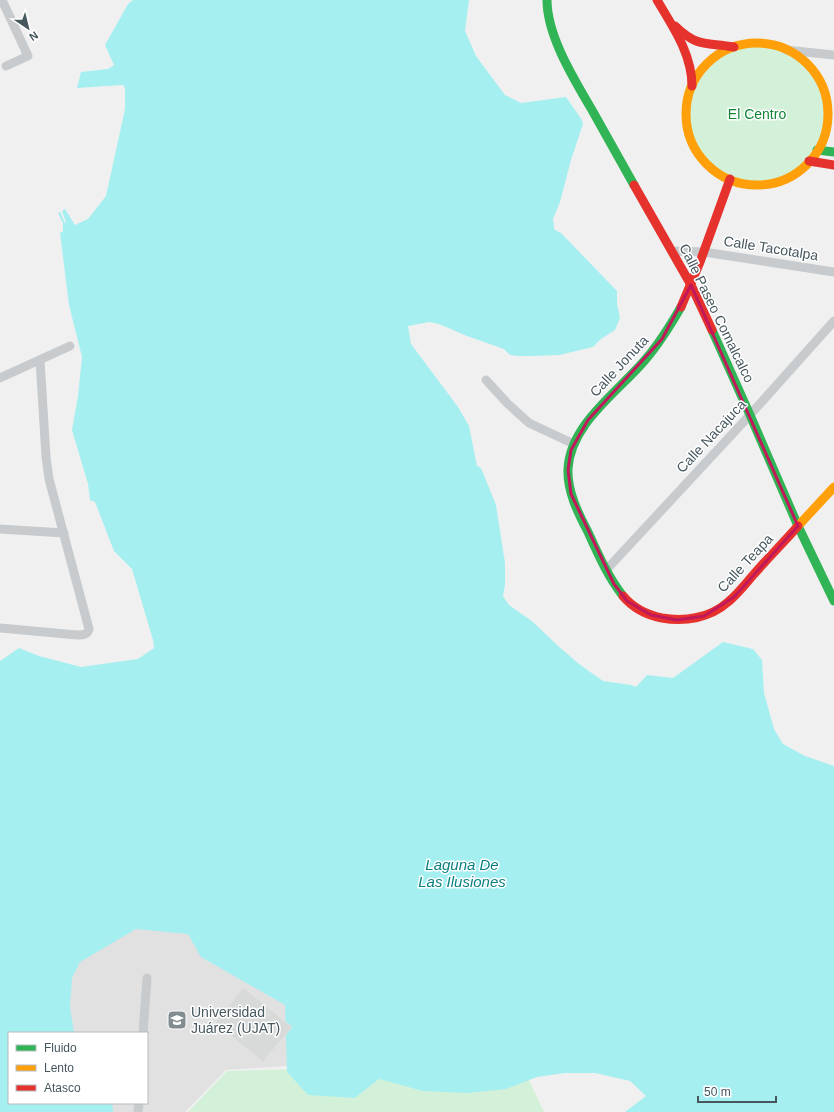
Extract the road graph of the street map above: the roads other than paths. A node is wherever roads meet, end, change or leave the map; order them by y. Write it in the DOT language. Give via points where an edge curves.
graph roads {
  1 [pos="2,0"];
  2 [pos="548,0"];
  3 [pos="657,0"];
  4 [pos="668,19"];
  5 [pos="734,47"];
  6 [pos="786,50"];
  7 [pos="834,55"];
  8 [pos="6,66"];
  9 [pos="692,86"];
  10 [pos="817,150"];
  11 [pos="834,152"];
  12 [pos="809,161"];
  13 [pos="834,165"];
  14 [pos="730,180"];
  15 [pos="672,251"];
  16 [pos="704,252"];
  17 [pos="834,272"];
  18 [pos="691,285"];
  19 [pos="834,322"];
  20 [pos="70,346"];
  21 [pos="40,360"];
  22 [pos="0,378"];
  23 [pos="486,380"];
  24 [pos="750,415"];
  25 [pos="574,444"];
  26 [pos="834,487"];
  27 [pos="798,526"];
  28 [pos="0,529"];
  29 [pos="64,533"];
  30 [pos="606,569"];
  31 [pos="834,601"];
  32 [pos="0,628"];
  33 [pos="147,978"];
  34 [pos="143,1032"];
  1 -- 8 [label="street" via="28,56"];
  2 -- 15 [label="street, Calle Paseo Comalcalco" via="549,21 565,60"];
  3 -- 4 [label="street"];
  4 -- 5 [label="street" via="685,35 699,42"];
  4 -- 9 [label="street" via="689,62"];
  5 -- 6 [label="street" via="762,43"];
  5 -- 9 [label="street" via="711,60 701,70"];
  6 -- 7 [label="street"];
  6 -- 10 [label="street" via="800,58 812,70 824,93 827,123"];
  9 -- 14 [label="street" via="686,114 693,144 708,166"];
  10 -- 11 [label="street"];
  10 -- 12 [label="street"];
  12 -- 13 [label="street"];
  12 -- 14 [label="street" via="792,175 775,182 757,185"];
  14 -- 16 [label="street, Calle Jonuta"];
  15 -- 16 [label="street, Calle Tacotalpa"];
  15 -- 18 [label="street, Calle Paseo Comalcalco"];
  16 -- 17 [label="street, Calle Tacotalpa"];
  16 -- 18 [label="street, Calle Jonuta"];
  18 -- 24 [label="street, Calle Paseo Comalcalco"];
  18 -- 25 [label="street, Calle Jonuta" via="662,339 642,364 588,420"];
  19 -- 24 [label="street, Calle Nacajuca"];
  20 -- 21 [label="street"];
  21 -- 22 [label="street"];
  21 -- 29 [label="street" via="47,468"];
  23 -- 25 [label="street" via="529,423"];
  24 -- 27 [label="street, Calle Paseo Comalcalco"];
  24 -- 30 [label="street, Calle Nacajuca"];
  25 -- 30 [label="street, Calle Jonuta" via="568,470 571,494"];
  26 -- 27 [label="street, Calle Teapa"];
  27 -- 30 [label="street, Calle Teapa" via="728,602 711,613 690,620 663,618 637,609 619,591"];
  27 -- 31 [label="street, Calle Paseo Comalcalco"];
  28 -- 29 [label="street"];
  29 -- 32 [label="street" via="89,624 88,632 77,635"];
  33 -- 34 [label="street"];
}
